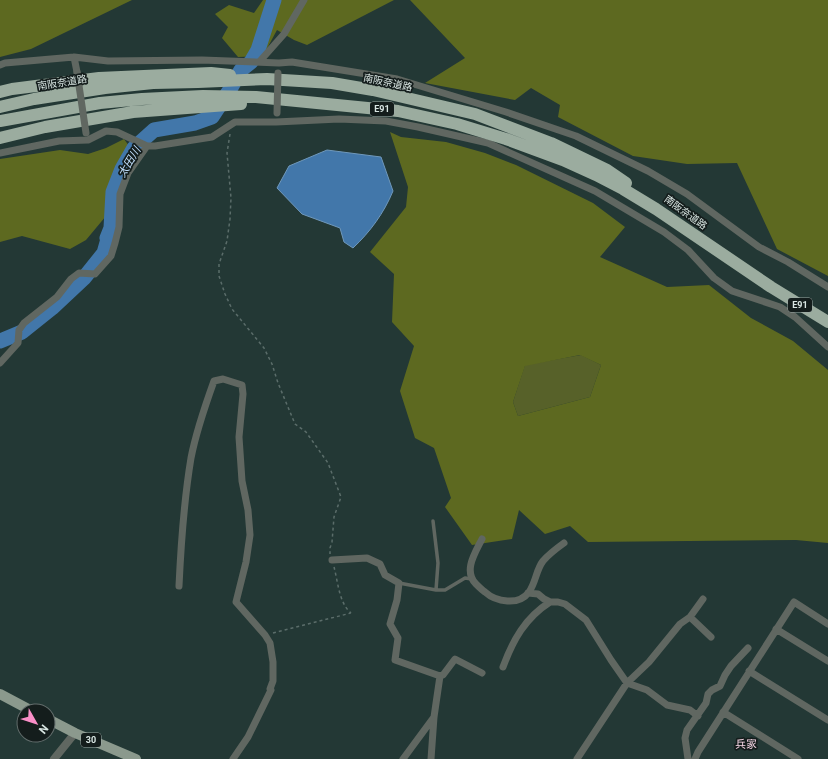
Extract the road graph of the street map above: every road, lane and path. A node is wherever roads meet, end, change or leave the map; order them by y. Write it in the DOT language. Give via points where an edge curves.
graph roads {
  1 [pos="304,0"];
  2 [pos="74,57"];
  3 [pos="260,61"];
  4 [pos="279,63"];
  5 [pos="0,65"];
  6 [pos="267,79"];
  7 [pos="0,92"];
  8 [pos="302,101"];
  9 [pos="0,107"];
  10 [pos="0,121"];
  11 [pos="276,122"];
  12 [pos="234,123"];
  13 [pos="87,136"];
  14 [pos="0,138"];
  15 [pos="147,146"];
  16 [pos="0,153"];
  17 [pos="732,260"];
  18 [pos="828,287"];
  19 [pos="828,322"];
  20 [pos="828,347"];
  21 [pos="0,363"];
  22 [pos="433,521"];
  23 [pos="482,539"];
  24 [pos="564,543"];
  25 [pos="332,560"];
  26 [pos="472,579"];
  27 [pos="399,583"];
  28 [pos="178,586"];
  29 [pos="436,590"];
  30 [pos="528,593"];
  31 [pos="703,600"];
  32 [pos="550,602"];
  33 [pos="690,617"];
  34 [pos="828,624"];
  35 [pos="776,629"];
  36 [pos="265,634"];
  37 [pos="711,637"];
  38 [pos="748,648"];
  39 [pos="828,661"];
  40 [pos="503,667"];
  41 [pos="749,671"];
  42 [pos="482,673"];
  43 [pos="440,676"];
  44 [pos="628,683"];
  45 [pos="0,694"];
  46 [pos="17,703"];
  47 [pos="723,712"];
  48 [pos="698,716"];
  49 [pos="434,717"];
  50 [pos="828,720"];
  51 [pos="56,724"];
  52 [pos="74,733"];
  53 [pos="54,759"];
  54 [pos="136,759"];
  55 [pos="233,759"];
  56 [pos="403,759"];
  57 [pos="431,759"];
  58 [pos="577,759"];
  59 [pos="688,759"];
  60 [pos="695,759"];
  61 [pos="798,759"];
  1 -- 3 [label="street" via="284,34"];
  2 -- 3 [label="street" via="108,61"];
  2 -- 5 [label="street"];
  2 -- 13 [label="street, bridge"];
  3 -- 4 [label="street"];
  4 -- 11 [label="street, bridge"];
  4 -- 18 [label="street" via="292,62 396,79 576,136 648,171 687,194 759,248 788,262"];
  6 -- 7 [label="highway" via="211,73 151,74 85,79"];
  6 -- 9 [label="highway, 南阪奈道路 / E91" via="153,83 105,88"];
  6 -- 17 [label="highway, 南阪奈道路 / E91" via="332,83 373,90 475,114 551,142 607,170"];
  8 -- 10 [label="highway, 南阪奈道路 / E91" via="256,96 142,99 100,103"];
  8 -- 14 [label="highway" via="144,111 44,127"];
  8 -- 17 [label="highway, 南阪奈道路 / E91" via="398,111 457,124 563,160 616,185"];
  11 -- 12 [label="street"];
  11 -- 20 [label="street" via="386,121 488,143 595,191 664,232 688,250 714,278 732,291 780,307"];
  12 -- 15 [label="street" via="212,137"];
  12 -- 25 [label="path" via="227,153 230,219 219,264 219,276 232,309 264,348 295,424 306,432 328,463 341,497 333,527 330,548"];
  13 -- 15 [label="street" via="106,131 117,132"];
  13 -- 16 [label="street"];
  15 -- 21 [label="street" via="128,173 120,194 119,227 111,256 95,274 79,273 57,297 24,323 19,330 18,343"];
  17 -- 19 [label="highway, 南阪奈道路 / E91"];
  22 -- 29 [label="lane" via="438,563"];
  23 -- 26 [label="street" via="470,567"];
  24 -- 30 [label="street" via="543,561"];
  25 -- 27 [label="street" via="367,558 380,564 385,575"];
  25 -- 36 [label="path" via="342,600 351,613"];
  26 -- 29 [label="lane" via="465,578 446,590"];
  26 -- 30 [label="street" via="485,593 494,598 513,601"];
  27 -- 29 [label="lane"];
  27 -- 43 [label="street" via="390,624 398,638 395,660"];
  28 -- 36 [label="street" via="181,531 192,457 214,381 223,379 242,385 243,394 239,437 250,535 236,602"];
  30 -- 32 [label="street" via="538,594"];
  31 -- 33 [label="street"];
  32 -- 40 [label="street" via="525,625 509,651"];
  32 -- 44 [label="street" via="565,604 586,620"];
  33 -- 37 [label="street"];
  33 -- 44 [label="street" via="680,624"];
  34 -- 35 [label="street" via="794,602"];
  35 -- 39 [label="street"];
  35 -- 41 [label="street"];
  36 -- 55 [label="street" via="270,643 274,680 248,737"];
  38 -- 48 [label="street" via="731,666 720,686 708,694"];
  41 -- 47 [label="street"];
  41 -- 50 [label="street"];
  42 -- 43 [label="street" via="455,659 443,676"];
  43 -- 49 [label="street"];
  44 -- 48 [label="street" via="647,690 667,705 690,710"];
  44 -- 58 [label="street"];
  45 -- 46 [label="main road"];
  47 -- 60 [label="street"];
  47 -- 61 [label="street"];
  48 -- 59 [label="street" via="687,730 685,738"];
  49 -- 56 [label="street"];
  49 -- 57 [label="street"];
  51 -- 52 [label="main road, 30"];
  52 -- 53 [label="street"];
  52 -- 54 [label="main road, 30"];
}
